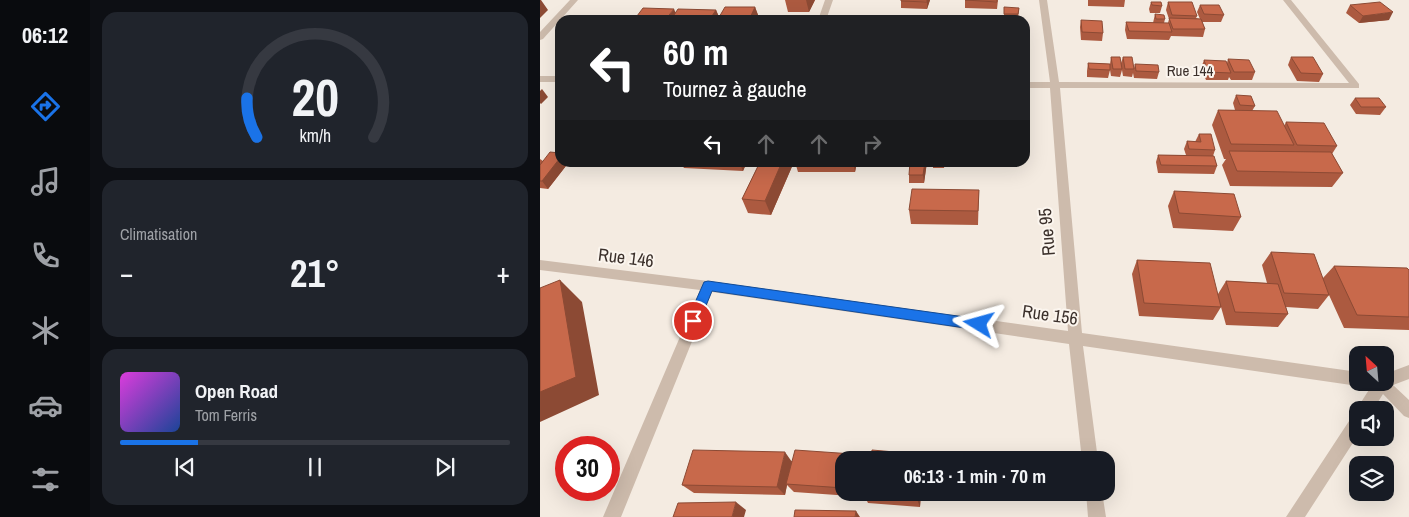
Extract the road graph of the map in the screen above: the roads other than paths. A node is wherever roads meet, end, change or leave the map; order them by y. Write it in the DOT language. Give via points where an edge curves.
graph roads {
  1 [pos="574,0"];
  2 [pos="829,0"];
  3 [pos="1043,0"];
  4 [pos="1287,0"];
  5 [pos="560,15"];
  6 [pos="824,15"];
  7 [pos="555,21"];
  8 [pos="540,37"];
  9 [pos="540,79"];
  10 [pos="555,79"];
  11 [pos="1030,85"];
  12 [pos="1055,86"];
  13 [pos="540,265"];
  14 [pos="708,286"];
  15 [pos="1075,338"];
  16 [pos="1409,372"];
  17 [pos="1349,378"];
  18 [pos="1394,378"];
  19 [pos="1390,391"];
  20 [pos="1409,411"];
  21 [pos="1349,434"];
  22 [pos="1089,451"];
  23 [pos="1095,501"];
  24 [pos="612,517"];
  25 [pos="1097,517"];
  26 [pos="1295,517"];
  1 -- 5 [label="street"];
  2 -- 6 [label="street"];
  3 -- 12 [label="street, Rue 95"];
  4 -- 12 [label="street, Rue 144" via="1356,86"];
  7 -- 8 [label="street"];
  9 -- 10 [label="street"];
  11 -- 12 [label="street, Rue 144"];
  12 -- 15 [label="street, Rue 95"];
  13 -- 14 [label="street, Rue 146"];
  14 -- 15 [label="street, Rue 156"];
  14 -- 24 [label="street"];
  15 -- 17 [label="street, Rue 156"];
  15 -- 22 [label="street, Rue 95"];
  16 -- 18 [label="street"];
  19 -- 20 [label="street"];
  21 -- 26 [label="street"];
  23 -- 25 [label="street"];
}
